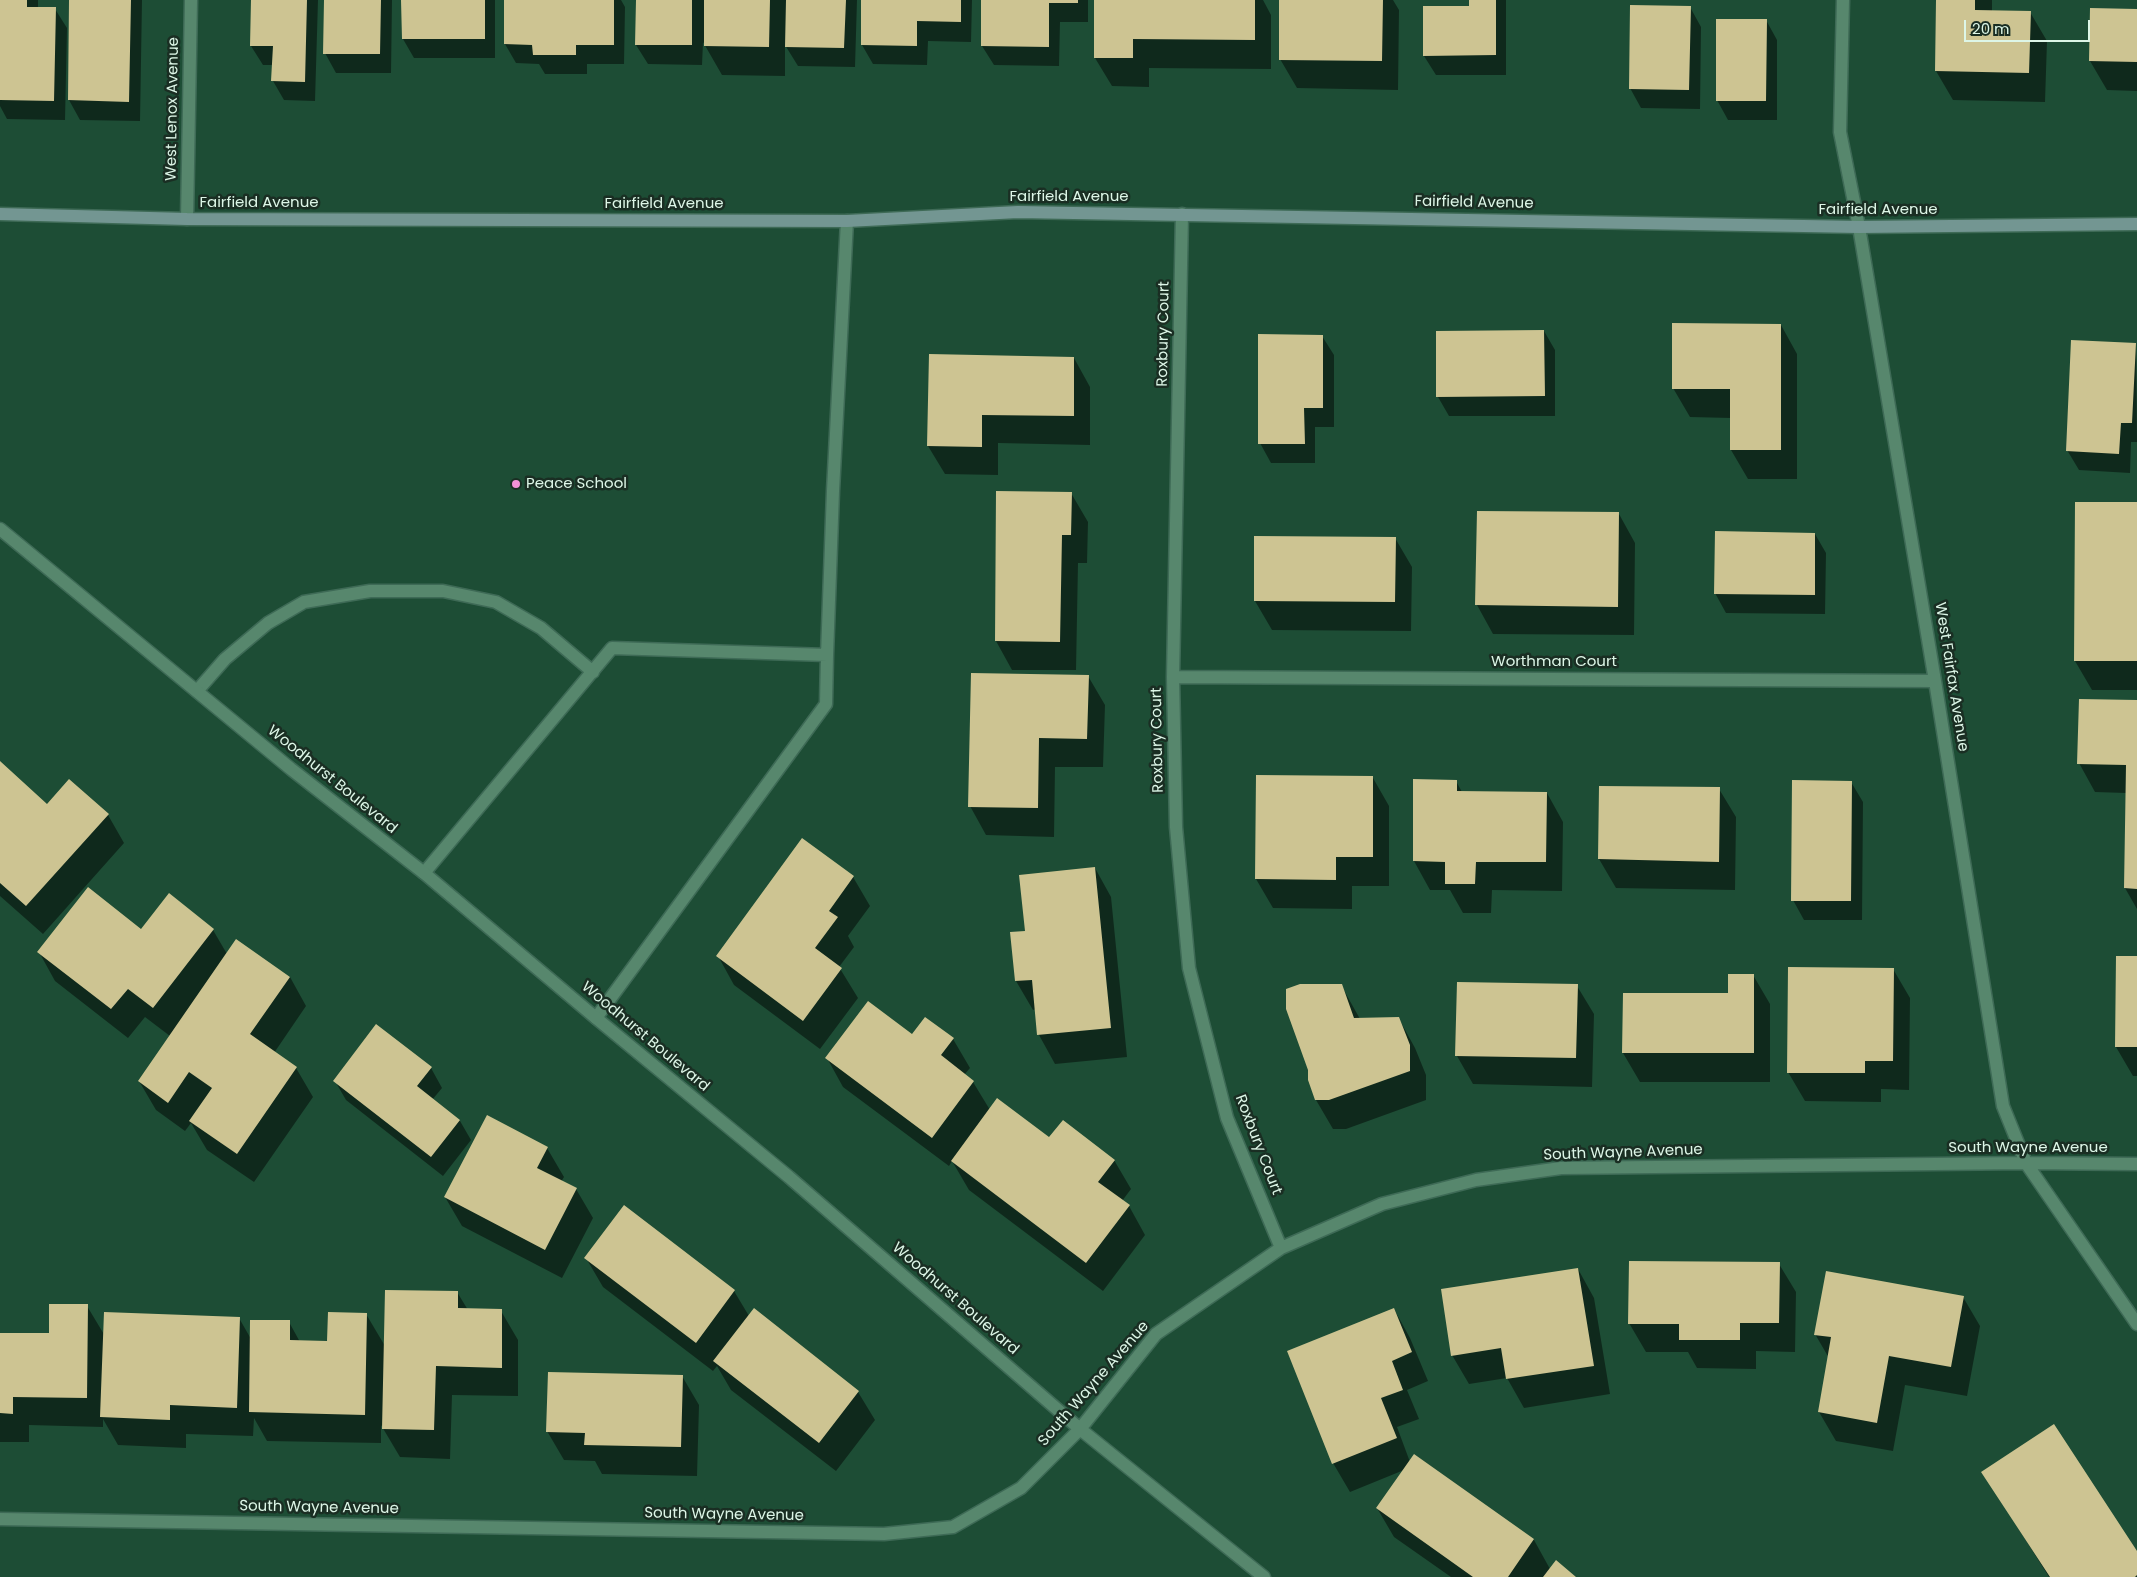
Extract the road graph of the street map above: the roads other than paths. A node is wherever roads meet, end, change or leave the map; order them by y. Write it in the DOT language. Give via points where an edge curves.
graph roads {
  1 [pos="191,0"];
  2 [pos="1843,0"];
  3 [pos="0,214"];
  4 [pos="1182,214"];
  5 [pos="187,219"];
  6 [pos="847,221"];
  7 [pos="2137,224"];
  8 [pos="1859,227"];
  9 [pos="0,529"];
  10 [pos="828,655"];
  11 [pos="593,672"];
  12 [pos="1173,677"];
  13 [pos="1936,681"];
  14 [pos="197,691"];
  15 [pos="424,873"];
  16 [pos="596,1018"];
  17 [pos="2026,1163"];
  18 [pos="2137,1164"];
  19 [pos="1281,1248"];
  20 [pos="2137,1324"];
  21 [pos="1080,1429"];
  22 [pos="0,1519"];
  23 [pos="1264,1577"];
  1 -- 5 [label="street, West Lenox Avenue"];
  2 -- 8 [label="street, West Fairfax Avenue" via="1840,132"];
  3 -- 5 [label="main road, Fairfield Avenue"];
  4 -- 6 [label="main road, Fairfield Avenue" via="1018,212"];
  4 -- 8 [label="main road, Fairfield Avenue"];
  4 -- 12 [label="street, Roxbury Court"];
  5 -- 6 [label="main road, Fairfield Avenue"];
  6 -- 10 [label="street"];
  7 -- 8 [label="main road, Fairfield Avenue"];
  8 -- 13 [label="street, West Fairfax Avenue"];
  9 -- 14 [label="street, Woodhurst Boulevard"];
  10 -- 11 [label="street" via="612,648"];
  10 -- 16 [label="street" via="826,704"];
  11 -- 14 [label="street" via="541,628 496,602 443,591 370,591 304,602 268,623 225,659"];
  11 -- 15 [label="street"];
  12 -- 13 [label="street, Worthman Court"];
  12 -- 19 [label="street, Roxbury Court" via="1176,827 1189,968 1227,1118"];
  13 -- 17 [label="street, West Fairfax Avenue" via="2003,1106"];
  14 -- 15 [label="street, Woodhurst Boulevard"];
  15 -- 16 [label="street, Woodhurst Boulevard"];
  16 -- 21 [label="street, Woodhurst Boulevard" via="789,1177"];
  17 -- 18 [label="street, South Wayne Avenue"];
  17 -- 19 [label="street, South Wayne Avenue" via="1561,1168 1476,1180 1382,1204"];
  17 -- 20 [label="street, West Fairfax Avenue"];
  19 -- 21 [label="street, South Wayne Avenue" via="1156,1334"];
  21 -- 22 [label="street, South Wayne Avenue" via="1021,1488 953,1527 884,1534"];
  21 -- 23 [label="street, Woodhurst Boulevard"];
}
